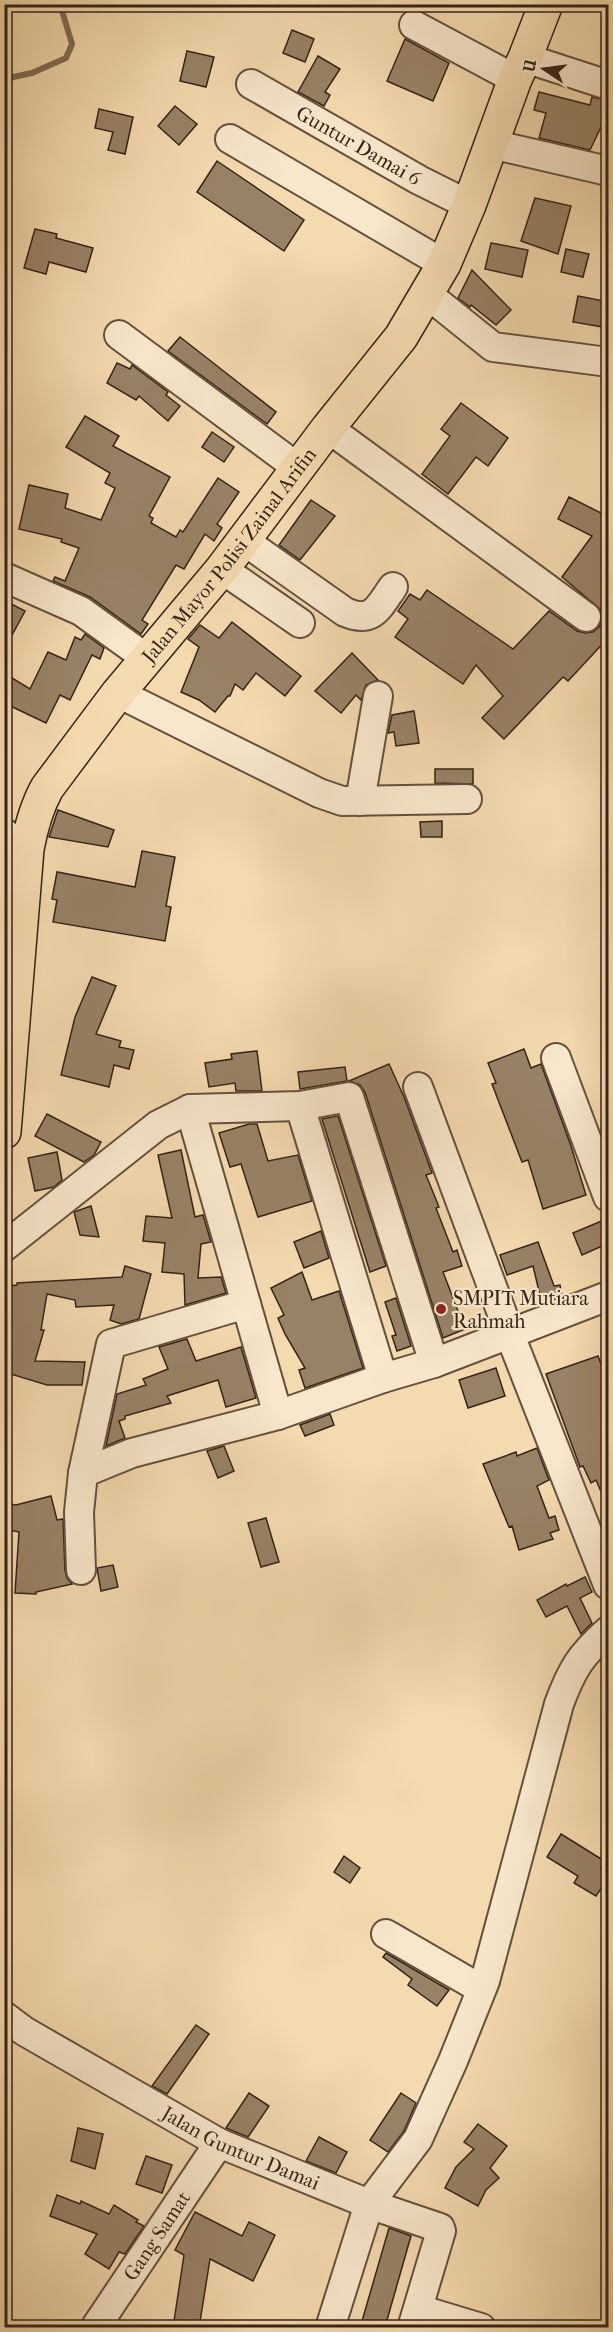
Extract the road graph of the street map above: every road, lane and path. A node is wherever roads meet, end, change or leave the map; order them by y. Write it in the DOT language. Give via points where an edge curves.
graph roads {
  1 [pos="546,4"];
  2 [pos="414,25"];
  3 [pos="520,69"];
  4 [pos="251,84"];
  5 [pos="609,85"];
  6 [pos="230,139"];
  7 [pos="492,144"];
  8 [pos="609,171"];
  9 [pos="469,205"];
  10 [pos="444,264"];
  11 [pos="427,294"];
  12 [pos="119,335"];
  13 [pos="609,362"];
  14 [pos="328,428"];
  15 [pos="297,468"];
  16 [pos="243,540"];
  17 [pos="222,569"];
  18 [pos="4,576"];
  19 [pos="393,587"];
  20 [pos="586,617"];
  21 [pos="300,623"];
  22 [pos="146,658"];
  23 [pos="118,693"];
  24 [pos="378,696"];
  25 [pos="467,799"];
  26 [pos="360,801"];
  27 [pos="16,841"];
  28 [pos="556,1058"];
  29 [pos="418,1088"];
  30 [pos="300,1106"];
  31 [pos="190,1109"];
  32 [pos="4,1132"];
  33 [pos="609,1197"];
  34 [pos="4,1247"];
  35 [pos="609,1296"];
  36 [pos="246,1304"];
  37 [pos="510,1335"];
  38 [pos="435,1363"];
  39 [pos="383,1378"];
  40 [pos="278,1415"];
  41 [pos="83,1473"];
  42 [pos="81,1570"];
  43 [pos="609,1585"];
  44 [pos="609,1631"];
  45 [pos="386,1934"];
  46 [pos="481,1989"];
  47 [pos="4,2016"];
  48 [pos="219,2143"];
  49 [pos="369,2204"];
  50 [pos="415,2318"];
  51 [pos="96,2328"];
  52 [pos="330,2328"];
  53 [pos="481,2328"];
  1 -- 3 [label="main road, Jalan Mayor Polisi Zainal Arifin"];
  2 -- 3 [label="street"];
  3 -- 5 [label="street"];
  3 -- 7 [label="main road, Jalan Mayor Polisi Zainal Arifin"];
  4 -- 9 [label="street, Guntur Damai 6"];
  6 -- 10 [label="street"];
  7 -- 8 [label="street"];
  7 -- 9 [label="main road, Jalan Mayor Polisi Zainal Arifin"];
  9 -- 10 [label="main road, Jalan Mayor Polisi Zainal Arifin"];
  10 -- 11 [label="main road, Jalan Mayor Polisi Zainal Arifin"];
  11 -- 13 [label="street" via="493,347"];
  11 -- 14 [label="main road, Jalan Mayor Polisi Zainal Arifin" via="401,338"];
  12 -- 15 [label="street"];
  14 -- 15 [label="main road, Jalan Mayor Polisi Zainal Arifin"];
  14 -- 20 [label="street"];
  15 -- 16 [label="main road, Jalan Mayor Polisi Zainal Arifin"];
  16 -- 17 [label="main road, Jalan Mayor Polisi Zainal Arifin"];
  16 -- 19 [label="street" via="355,616 374,614"];
  17 -- 21 [label="street"];
  17 -- 22 [label="main road, Jalan Mayor Polisi Zainal Arifin"];
  18 -- 22 [label="street" via="81,612"];
  22 -- 23 [label="main road, Jalan Mayor Polisi Zainal Arifin"];
  23 -- 26 [label="street" via="319,793 342,801"];
  23 -- 27 [label="main road, Jalan Mayor Polisi Zainal Arifin" via="47,788 33,819"];
  24 -- 26 [label="street"];
  25 -- 26 [label="street"];
  27 -- 32 [label="main road, Jalan Mayor Polisi Zainal Arifin"];
  28 -- 33 [label="street"];
  29 -- 37 [label="street"];
  30 -- 31 [label="street"];
  30 -- 38 [label="street" via="350,1097"];
  30 -- 39 [label="street"];
  31 -- 34 [label="street" via="158,1125"];
  31 -- 36 [label="street"];
  35 -- 37 [label="street"];
  36 -- 40 [label="street"];
  36 -- 41 [label="street" via="111,1344"];
  37 -- 38 [label="street"];
  37 -- 43 [label="street"];
  38 -- 39 [label="street"];
  39 -- 40 [label="street"];
  40 -- 41 [label="street" via="132,1453"];
  41 -- 42 [label="street" via="79,1512"];
  44 -- 46 [label="street" via="576,1664 559,1704"];
  45 -- 46 [label="street"];
  46 -- 49 [label="street" via="418,2139"];
  47 -- 48 [label="street, Jalan Guntur Damai"];
  48 -- 49 [label="street, Jalan Guntur Damai"];
  48 -- 51 [label="street, Gang Samat"];
  49 -- 50 [label="street, Jalan Guntur Damai" via="440,2228"];
  49 -- 52 [label="street"];
  50 -- 53 [label="street"];
}
